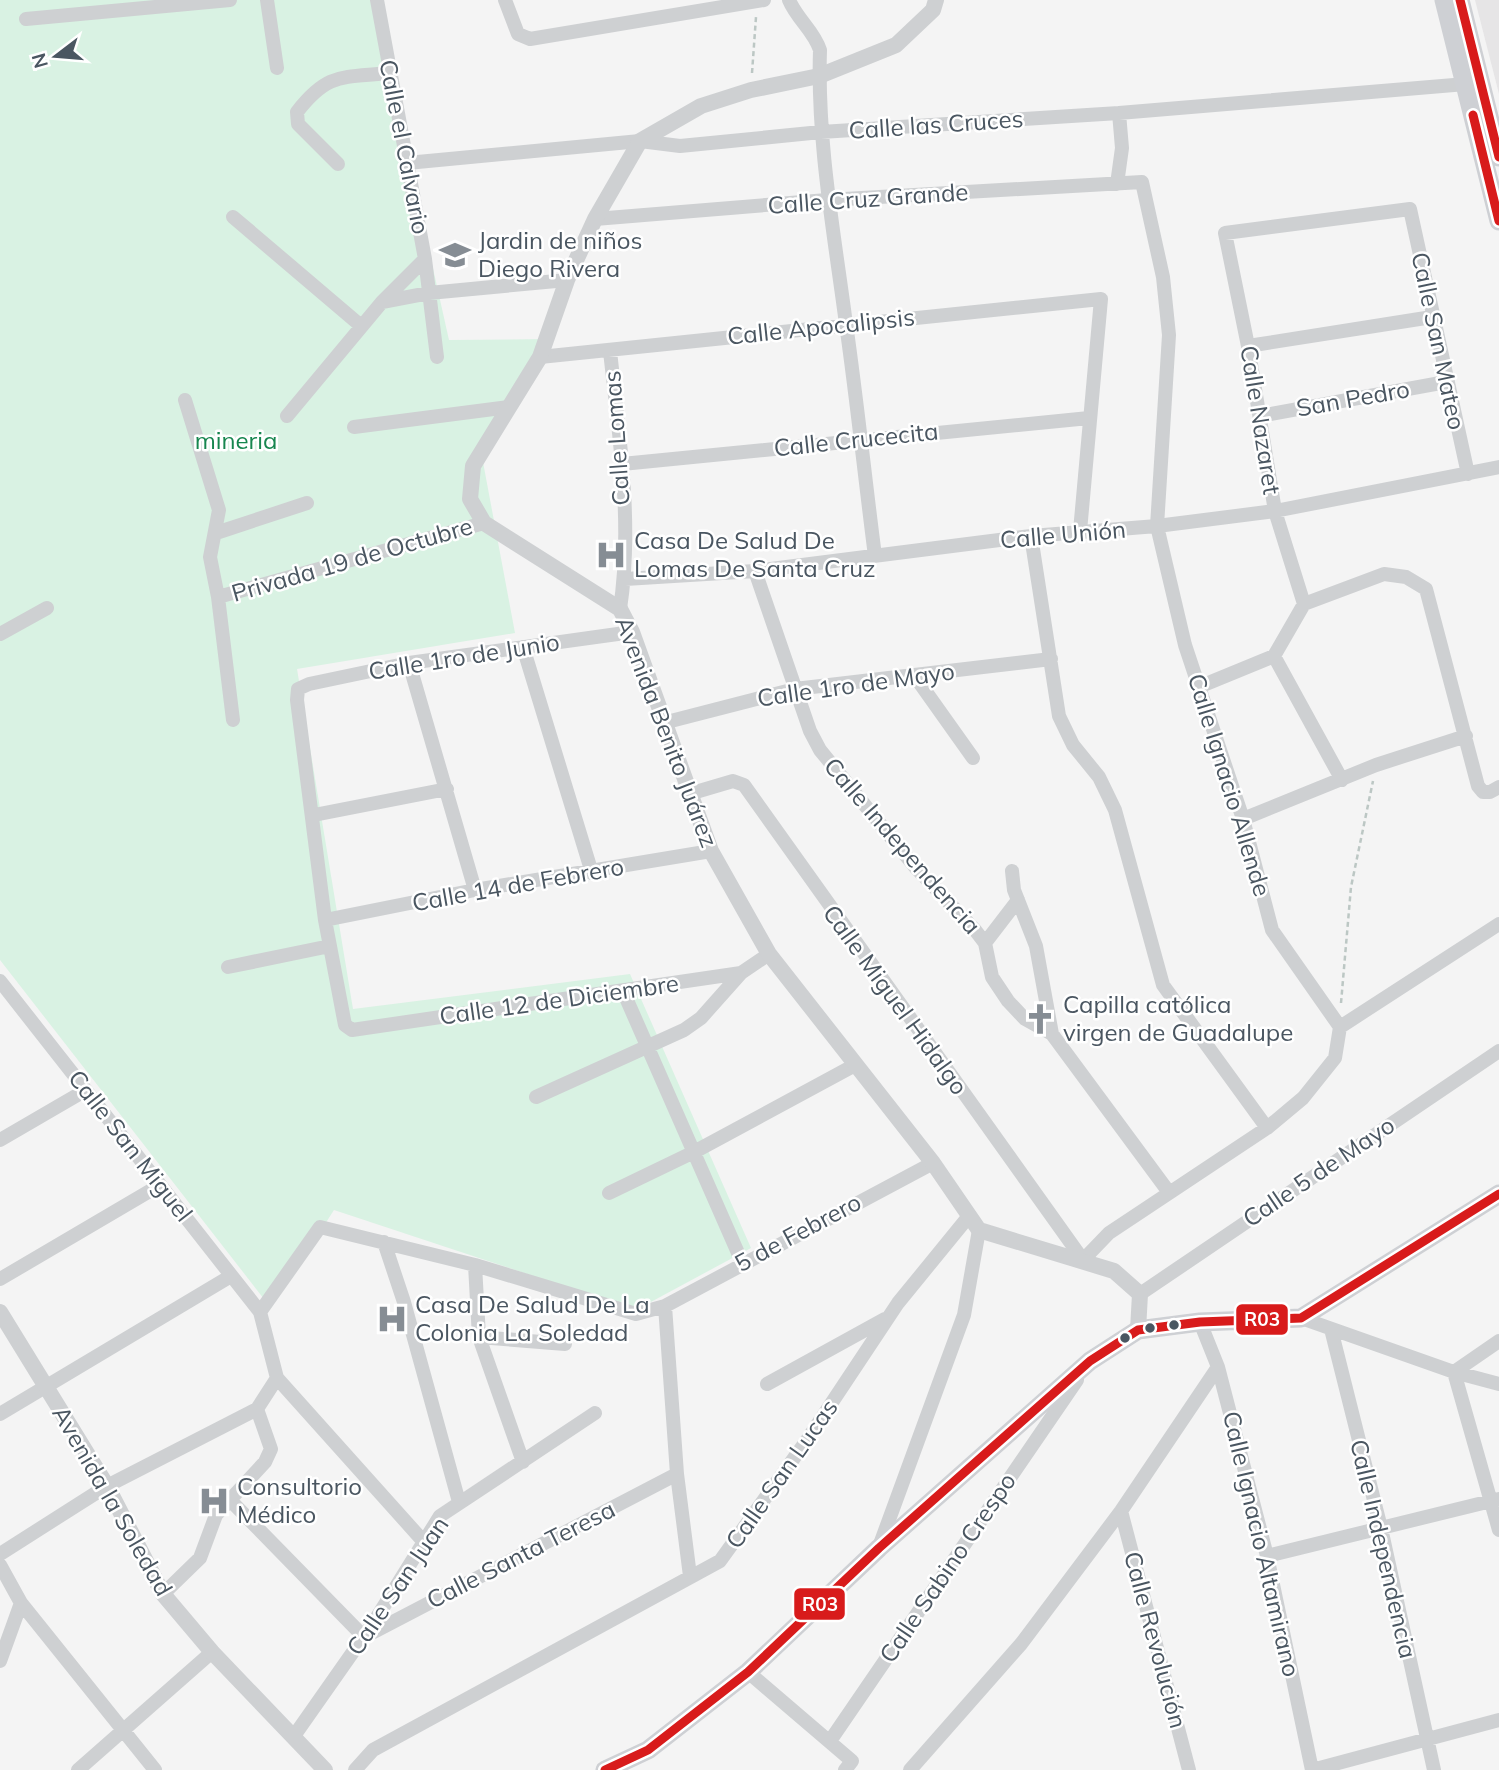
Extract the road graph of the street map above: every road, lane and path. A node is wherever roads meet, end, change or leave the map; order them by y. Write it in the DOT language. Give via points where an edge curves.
graph roads {
  1 [pos="230,0"];
  2 [pos="267,0"];
  3 [pos="377,0"];
  4 [pos="505,0"];
  5 [pos="789,0"];
  6 [pos="936,0"];
  7 [pos="1444,0"];
  8 [pos="1460,0"];
  9 [pos="761,1"];
  10 [pos="26,19"];
  11 [pos="277,68"];
  12 [pos="389,72"];
  13 [pos="819,76"];
  14 [pos="1466,84"];
  15 [pos="751,90"];
  16 [pos="1119,113"];
  17 [pos="821,132"];
  18 [pos="640,141"];
  19 [pos="1499,157"];
  20 [pos="407,163"];
  21 [pos="338,164"];
  22 [pos="1142,182"];
  23 [pos="1117,184"];
  24 [pos="827,200"];
  25 [pos="1410,209"];
  26 [pos="233,217"];
  27 [pos="594,219"];
  28 [pos="1499,222"];
  29 [pos="425,259"];
  30 [pos="567,280"];
  31 [pos="429,293"];
  32 [pos="382,302"];
  33 [pos="1432,317"];
  34 [pos="846,324"];
  35 [pos="360,325"];
  36 [pos="1248,346"];
  37 [pos="610,351"];
  38 [pos="437,357"];
  39 [pos="540,357"];
  40 [pos="1446,382"];
  41 [pos="185,400"];
  42 [pos="509,407"];
  43 [pos="287,416"];
  44 [pos="1260,416"];
  45 [pos="1089,418"];
  46 [pos="354,427"];
  47 [pos="860,438"];
  48 [pos="622,464"];
  49 [pos="1499,467"];
  50 [pos="1468,474"];
  51 [pos="307,503"];
  52 [pos="1275,511"];
  53 [pos="484,523"];
  54 [pos="1157,526"];
  55 [pos="1080,531"];
  56 [pos="216,533"];
  57 [pos="1031,536"];
  58 [pos="875,556"];
  59 [pos="755,571"];
  60 [pos="625,579"];
  61 [pos="218,597"];
  62 [pos="1304,604"];
  63 [pos="47,608"];
  64 [pos="620,609"];
  65 [pos="632,632"];
  66 [pos="0,634"];
  67 [pos="523,647"];
  68 [pos="1274,656"];
  69 [pos="1051,659"];
  70 [pos="409,663"];
  71 [pos="914,676"];
  72 [pos="1201,686"];
  73 [pos="796,689"];
  74 [pos="233,720"];
  75 [pos="663,723"];
  76 [pos="1466,736"];
  77 [pos="973,758"];
  78 [pos="1376,765"];
  79 [pos="1342,780"];
  80 [pos="1499,787"];
  81 [pos="447,789"];
  82 [pos="689,794"];
  83 [pos="314,815"];
  84 [pos="1243,819"];
  85 [pos="711,851"];
  86 [pos="1012,871"];
  87 [pos="592,873"];
  88 [pos="475,890"];
  89 [pos="1018,900"];
  90 [pos="325,920"];
  91 [pos="1499,924"];
  92 [pos="985,943"];
  93 [pos="330,946"];
  94 [pos="769,954"];
  95 [pos="228,967"];
  96 [pos="741,973"];
  97 [pos="0,981"];
  98 [pos="623,990"];
  99 [pos="15,1000"];
  100 [pos="0,1008"];
  101 [pos="1340,1027"];
  102 [pos="1052,1034"];
  103 [pos="649,1048"];
  104 [pos="1499,1051"];
  105 [pos="855,1065"];
  106 [pos="86,1090"];
  107 [pos="536,1097"];
  108 [pos="1267,1128"];
  109 [pos="0,1140"];
  110 [pos="694,1152"];
  111 [pos="933,1163"];
  112 [pos="160,1185"];
  113 [pos="1168,1191"];
  114 [pos="609,1193"];
  115 [pos="1499,1194"];
  116 [pos="969,1216"];
  117 [pos="979,1230"];
  118 [pos="384,1242"];
  119 [pos="1083,1260"];
  120 [pos="742,1262"];
  121 [pos="475,1265"];
  122 [pos="231,1276"];
  123 [pos="0,1279"];
  124 [pos="1140,1294"];
  125 [pos="665,1306"];
  126 [pos="0,1312"];
  127 [pos="260,1312"];
  128 [pos="888,1317"];
  129 [pos="1301,1318"];
  130 [pos="1200,1322"];
  131 [pos="1331,1329"];
  132 [pos="1138,1330"];
  133 [pos="479,1337"];
  134 [pos="1499,1341"];
  135 [pos="565,1344"];
  136 [pos="1090,1361"];
  137 [pos="1218,1367"];
  138 [pos="1454,1372"];
  139 [pos="277,1378"];
  140 [pos="767,1384"];
  141 [pos="1499,1384"];
  142 [pos="45,1387"];
  143 [pos="257,1409"];
  144 [pos="595,1413"];
  145 [pos="0,1414"];
  146 [pos="523,1462"];
  147 [pos="677,1474"];
  148 [pos="107,1486"];
  149 [pos="1495,1500"];
  150 [pos="231,1501"];
  151 [pos="459,1502"];
  152 [pos="1121,1511"];
  153 [pos="1381,1528"];
  154 [pos="1499,1530"];
  155 [pos="424,1542"];
  156 [pos="879,1548"];
  157 [pos="0,1554"];
  158 [pos="1267,1556"];
  159 [pos="0,1565"];
  160 [pos="690,1576"];
  161 [pos="163,1594"];
  162 [pos="21,1603"];
  163 [pos="364,1637"];
  164 [pos="212,1652"];
  165 [pos="0,1661"];
  166 [pos="748,1672"];
  167 [pos="1499,1720"];
  168 [pos="121,1730"];
  169 [pos="294,1736"];
  170 [pos="830,1741"];
  171 [pos="1426,1741"];
  172 [pos="611,1769"];
  173 [pos="78,1770"];
  174 [pos="155,1770"];
  175 [pos="325,1770"];
  176 [pos="355,1770"];
  177 [pos="845,1770"];
  178 [pos="910,1770"];
  179 [pos="1189,1770"];
  180 [pos="1312,1770"];
  181 [pos="1434,1770"];
  1 -- 10 [label="street"];
  2 -- 11 [label="street"];
  3 -- 12 [label="street, Calle el Calvario"];
  4 -- 9 [label="street" via="518,34 530,38"];
  5 -- 13 [label="street" via="816,37"];
  6 -- 13 [label="street" via="933,10 895,45"];
  7 -- 14 [label="main road"];
  8 -- 19 [label="main road"];
  9 -- 15 [label="path"];
  12 -- 20 [label="street, Calle el Calvario"];
  12 -- 21 [label="street" via="333,79 315,88 297,112 298,124"];
  13 -- 15 [label="street"];
  13 -- 17 [label="street"];
  14 -- 16 [label="street, Calle las Cruces"];
  14 -- 28 [label="main road"];
  15 -- 18 [label="street" via="701,106"];
  16 -- 17 [label="street, Calle las Cruces"];
  16 -- 23 [label="street" via="1122,148"];
  17 -- 18 [label="street, Calle las Cruces" via="680,146"];
  17 -- 24 [label="street"];
  18 -- 20 [label="street, Calle las Cruces"];
  18 -- 27 [label="street"];
  20 -- 29 [label="street, Calle el Calvario"];
  22 -- 23 [label="street, Calle Cruz Grande"];
  22 -- 54 [label="street, Calle Ignacio Allende" via="1163,277 1169,335"];
  23 -- 24 [label="street, Calle Cruz Grande"];
  24 -- 27 [label="street, Calle Cruz Grande"];
  24 -- 34 [label="street"];
  25 -- 33 [label="street, Calle San Mateo"];
  25 -- 36 [label="street, Calle Nazaret" via="1225,233"];
  26 -- 35 [label="street"];
  27 -- 30 [label="street"];
  29 -- 31 [label="street, Calle el Calvario"];
  29 -- 32 [label="street"];
  30 -- 31 [label="street"];
  30 -- 39 [label="street"];
  31 -- 32 [label="street"];
  31 -- 38 [label="street, Calle el Calvario"];
  32 -- 35 [label="street"];
  33 -- 36 [label="street"];
  33 -- 40 [label="street, Calle San Mateo"];
  34 -- 37 [label="street, Calle Apocalipsis"];
  34 -- 45 [label="street, Calle Apocalipsis" via="1101,299"];
  34 -- 47 [label="street"];
  35 -- 43 [label="street"];
  36 -- 44 [label="street, Calle Nazaret"];
  37 -- 39 [label="street, Calle Apocalipsis"];
  37 -- 48 [label="street, Calle Lomas"];
  39 -- 42 [label="street"];
  40 -- 44 [label="street, San Pedro"];
  40 -- 50 [label="street, Calle San Mateo"];
  41 -- 56 [label="street" via="219,510"];
  42 -- 46 [label="street"];
  42 -- 53 [label="street" via="473,466 470,499"];
  44 -- 52 [label="street, Calle Nazaret"];
  45 -- 47 [label="street, Calle Crucecita"];
  45 -- 55 [label="street"];
  47 -- 48 [label="street, Calle Crucecita"];
  47 -- 58 [label="street"];
  48 -- 60 [label="street, Calle Lomas"];
  49 -- 50 [label="street, Calle Unión"];
  50 -- 52 [label="street, Calle Unión"];
  51 -- 56 [label="street"];
  52 -- 54 [label="street, Calle Unión"];
  52 -- 62 [label="street, Calle Nazaret"];
  53 -- 61 [label="street, Privada 19 de Octubre"];
  53 -- 64 [label="street, Avenida Benito Juárez"];
  54 -- 55 [label="street, Calle Unión"];
  54 -- 72 [label="street, Calle Ignacio Allende" via="1185,645"];
  55 -- 57 [label="street, Calle Unión"];
  56 -- 61 [label="street" via="210,557"];
  57 -- 58 [label="street, Calle Unión"];
  57 -- 69 [label="street"];
  58 -- 59 [label="street, Calle Unión"];
  59 -- 60 [label="street, Calle Unión"];
  59 -- 73 [label="street, Calle Independencia"];
  60 -- 64 [label="street, Calle Lomas"];
  61 -- 74 [label="street, Privada 19 de Octubre"];
  62 -- 68 [label="street"];
  62 -- 76 [label="street" via="1384,574 1406,577 1426,589"];
  63 -- 66 [label="street"];
  64 -- 65 [label="street, Avenida Benito Juárez"];
  65 -- 67 [label="street, Calle 1ro de Junio"];
  65 -- 75 [label="street, Avenida Benito Juárez"];
  67 -- 70 [label="street, Calle 1ro de Junio"];
  67 -- 87 [label="street"];
  68 -- 72 [label="street"];
  68 -- 79 [label="street"];
  69 -- 71 [label="street, Calle 1ro de Mayo"];
  69 -- 108 [label="street" via="1059,716 1115,810 1163,985"];
  70 -- 81 [label="street"];
  70 -- 83 [label="street, Calle 1ro de Junio" via="298,690"];
  71 -- 73 [label="street, Calle 1ro de Mayo"];
  71 -- 77 [label="street"];
  72 -- 84 [label="street, Calle Ignacio Allende"];
  73 -- 75 [label="street, Calle 1ro de Mayo"];
  73 -- 92 [label="street, Calle Independencia" via="820,750 916,868"];
  75 -- 82 [label="street, Avenida Benito Juárez"];
  76 -- 78 [label="street"];
  76 -- 80 [label="street" via="1478,786 1483,792"];
  78 -- 79 [label="street"];
  78 -- 101 [label="path" via="1351,887"];
  79 -- 84 [label="street"];
  81 -- 83 [label="street"];
  81 -- 88 [label="street"];
  82 -- 85 [label="street, Avenida Benito Juárez"];
  82 -- 119 [label="street, Calle Miguel Hidalgo" via="733,781 744,785"];
  83 -- 90 [label="street"];
  84 -- 101 [label="street, Calle Ignacio Allende" via="1272,930"];
  85 -- 87 [label="street, Calle 14 de Febrero"];
  85 -- 94 [label="street, Avenida Benito Juárez"];
  86 -- 89 [label="street"];
  87 -- 88 [label="street, Calle 14 de Febrero"];
  88 -- 90 [label="street, Calle 14 de Febrero"];
  89 -- 92 [label="street"];
  89 -- 102 [label="street" via="1036,946"];
  90 -- 93 [label="street"];
  91 -- 101 [label="street"];
  92 -- 102 [label="street, Calle Independencia" via="992,977 1008,1001 1025,1019"];
  93 -- 95 [label="street"];
  93 -- 98 [label="street, Calle 12 de Diciembre" via="345,1024 352,1031"];
  94 -- 96 [label="street, Calle 12 de Diciembre"];
  94 -- 105 [label="street, Avenida Benito Juárez"];
  96 -- 98 [label="street, Calle 12 de Diciembre"];
  96 -- 103 [label="street" via="701,1018"];
  97 -- 99 [label="street, Calle San Miguel"];
  98 -- 103 [label="street"];
  99 -- 100 [label="street"];
  99 -- 106 [label="street, Calle San Miguel"];
  101 -- 108 [label="street" via="1335,1058 1303,1098"];
  102 -- 113 [label="street, Calle Independencia"];
  103 -- 107 [label="street"];
  103 -- 110 [label="street"];
  104 -- 124 [label="street, Calle 5 de Mayo"];
  105 -- 110 [label="street"];
  105 -- 111 [label="street, Avenida Benito Juárez"];
  106 -- 109 [label="street"];
  106 -- 112 [label="street, Calle San Miguel"];
  108 -- 113 [label="street"];
  110 -- 114 [label="street"];
  110 -- 120 [label="street"];
  111 -- 116 [label="street, Avenida Benito Juárez"];
  111 -- 120 [label="street, 5 de Febrero"];
  112 -- 122 [label="street, Calle San Miguel"];
  112 -- 123 [label="street"];
  113 -- 119 [label="street" via="1109,1233"];
  115 -- 129 [label="main road"];
  116 -- 117 [label="street, Avenida Benito Juárez"];
  116 -- 128 [label="street, Calle San Lucas"];
  117 -- 119 [label="street"];
  117 -- 156 [label="street" via="964,1315"];
  118 -- 121 [label="street, 5 de Febrero"];
  118 -- 127 [label="street, 5 de Febrero" via="320,1227"];
  118 -- 151 [label="street"];
  119 -- 124 [label="street" via="1114,1271"];
  120 -- 125 [label="street, 5 de Febrero"];
  121 -- 125 [label="street, 5 de Febrero" via="636,1314"];
  121 -- 133 [label="street"];
  122 -- 127 [label="street, Calle San Miguel"];
  122 -- 142 [label="street"];
  124 -- 132 [label="street"];
  125 -- 147 [label="street"];
  126 -- 142 [label="street, Avenida la Soledad"];
  127 -- 139 [label="street"];
  128 -- 140 [label="street"];
  128 -- 160 [label="street, Calle San Lucas" via="720,1561"];
  129 -- 130 [label="main road"];
  129 -- 131 [label="street"];
  130 -- 132 [label="main road"];
  130 -- 137 [label="street, Calle Ignacio Altamirano"];
  131 -- 138 [label="street"];
  131 -- 153 [label="street, Calle Independencia"];
  132 -- 136 [label="main road"];
  133 -- 135 [label="street"];
  133 -- 146 [label="street"];
  134 -- 138 [label="street"];
  136 -- 156 [label="main road"];
  136 -- 170 [label="street, Calle Sabino Crespo"];
  137 -- 152 [label="street"];
  137 -- 158 [label="street, Calle Ignacio Altamirano"];
  138 -- 141 [label="street"];
  138 -- 149 [label="street"];
  139 -- 143 [label="street"];
  139 -- 155 [label="street"];
  142 -- 145 [label="street"];
  142 -- 148 [label="street, Avenida la Soledad"];
  143 -- 148 [label="street"];
  143 -- 150 [label="street" via="271,1449"];
  144 -- 146 [label="street, Calle San Juan"];
  146 -- 151 [label="street, Calle San Juan"];
  147 -- 160 [label="street"];
  147 -- 163 [label="street, Calle Santa Teresa"];
  148 -- 157 [label="street"];
  148 -- 161 [label="street, Avenida la Soledad"];
  149 -- 153 [label="street"];
  149 -- 154 [label="street"];
  150 -- 161 [label="street" via="216,1515 200,1558"];
  150 -- 163 [label="street"];
  151 -- 155 [label="street, Calle San Juan" via="440,1517"];
  152 -- 178 [label="street" via="1021,1644"];
  152 -- 179 [label="street, Calle Revolución"];
  153 -- 158 [label="street"];
  153 -- 171 [label="street, Calle Independencia"];
  155 -- 163 [label="street, Calle San Juan"];
  156 -- 166 [label="main road"];
  158 -- 180 [label="street, Calle Ignacio Altamirano"];
  159 -- 162 [label="street"];
  160 -- 176 [label="street, Calle San Lucas" via="373,1751"];
  161 -- 164 [label="street, Avenida la Soledad"];
  162 -- 165 [label="street"];
  162 -- 168 [label="street"];
  163 -- 169 [label="street, Calle San Juan"];
  164 -- 168 [label="street"];
  164 -- 169 [label="street, Avenida la Soledad"];
  166 -- 170 [label="street"];
  166 -- 172 [label="main road" via="648,1749"];
  167 -- 171 [label="street"];
  168 -- 173 [label="street"];
  168 -- 174 [label="street"];
  169 -- 175 [label="street, Avenida la Soledad"];
  170 -- 177 [label="street" via="852,1761"];
  171 -- 180 [label="street"];
  171 -- 181 [label="street, Calle Independencia"];
}
